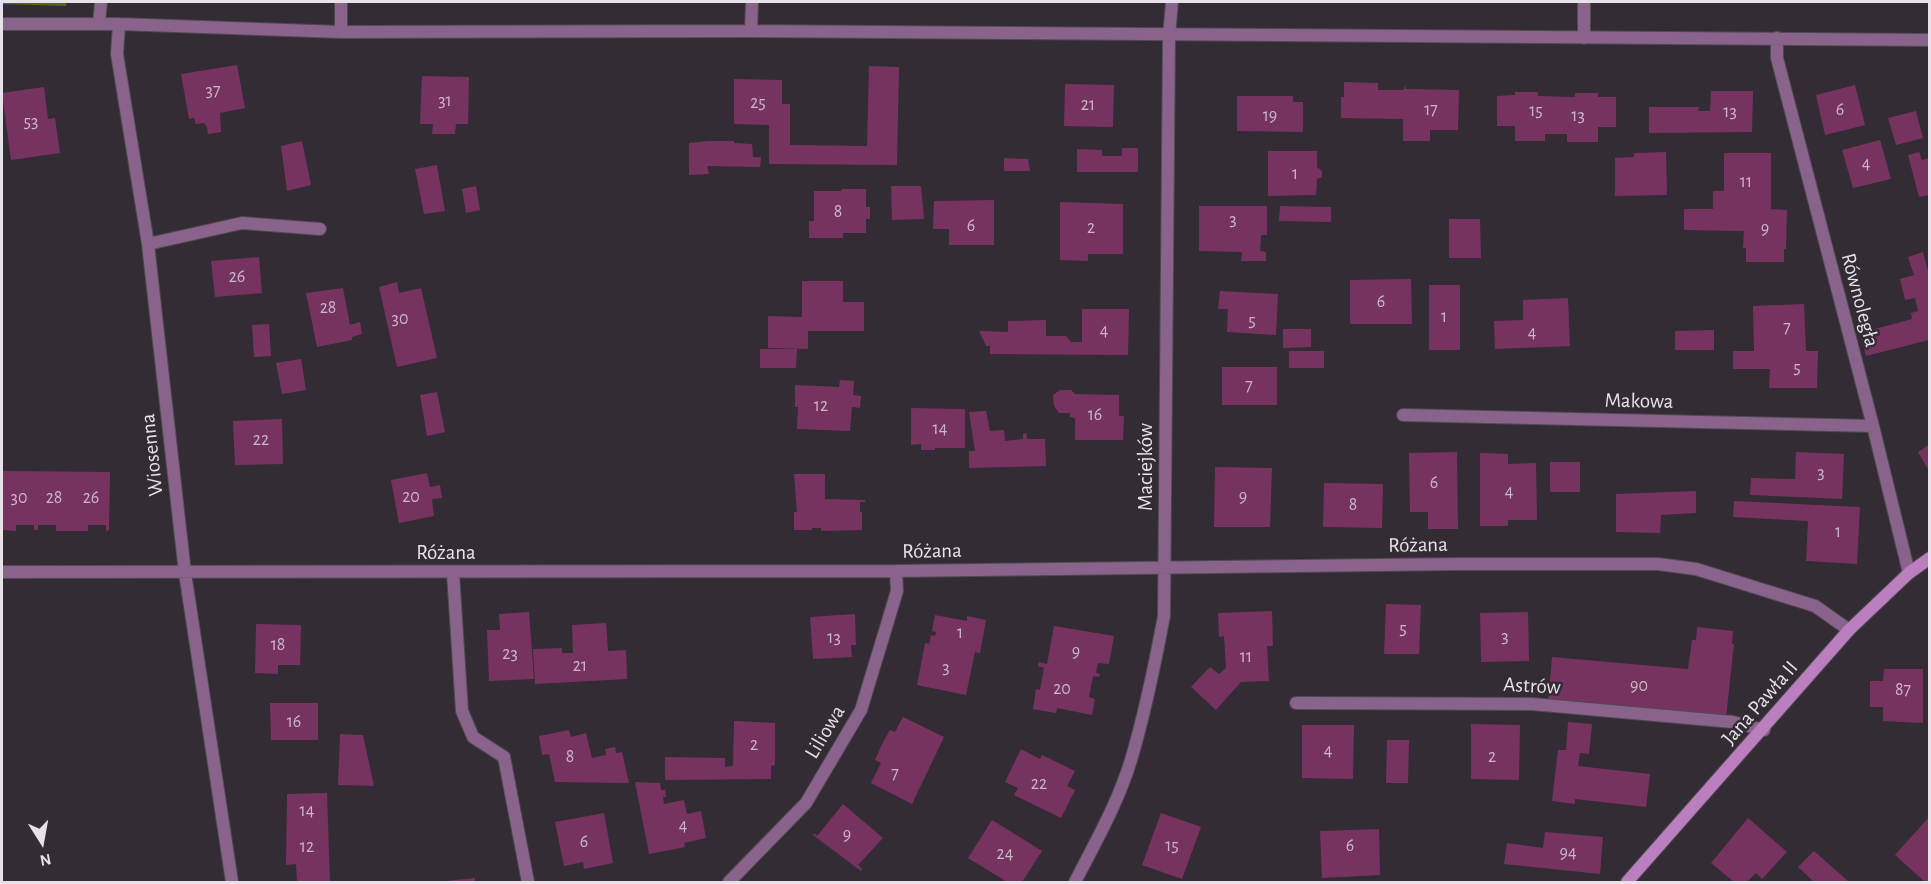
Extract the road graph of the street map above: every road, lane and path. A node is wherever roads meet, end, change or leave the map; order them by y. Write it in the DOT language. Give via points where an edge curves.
graph roads {
  1 [pos="101,2"];
  2 [pos="341,2"];
  3 [pos="752,2"];
  4 [pos="1172,2"];
  5 [pos="1584,2"];
  6 [pos="99,23"];
  7 [pos="2,24"];
  8 [pos="119,24"];
  9 [pos="751,31"];
  10 [pos="341,32"];
  11 [pos="1168,36"];
  12 [pos="1584,38"];
  13 [pos="1777,38"];
  14 [pos="1929,40"];
  15 [pos="320,229"];
  16 [pos="148,244"];
  17 [pos="1403,415"];
  18 [pos="1873,426"];
  19 [pos="1929,558"];
  20 [pos="1165,568"];
  21 [pos="896,571"];
  22 [pos="2,572"];
  23 [pos="185,573"];
  24 [pos="453,573"];
  25 [pos="1909,573"];
  26 [pos="1849,630"];
  27 [pos="1296,703"];
  28 [pos="1764,730"];
  29 [pos="232,882"];
  30 [pos="528,882"];
  31 [pos="729,882"];
  32 [pos="1075,882"];
  33 [pos="1628,882"];
  1 -- 6 [label="street"];
  2 -- 10 [label="street"];
  3 -- 9 [label="street"];
  4 -- 11 [label="street, Maciejków"];
  5 -- 12 [label="street"];
  6 -- 7 [label="street"];
  6 -- 8 [label="street"];
  8 -- 10 [label="street"];
  8 -- 16 [label="street, Wiosenna" via="117,54"];
  9 -- 10 [label="street"];
  9 -- 11 [label="street"];
  11 -- 12 [label="street"];
  11 -- 20 [label="street, Maciejków"];
  12 -- 13 [label="street"];
  13 -- 14 [label="street"];
  13 -- 18 [label="street, Równoległa" via="1777,58"];
  15 -- 16 [label="street" via="242,223"];
  16 -- 23 [label="street, Wiosenna"];
  17 -- 18 [label="street, Makowa"];
  18 -- 25 [label="street, Równoległa"];
  19 -- 25 [label="street, Jana Pawła II"];
  20 -- 21 [label="street, Różana"];
  20 -- 26 [label="street, Różana" via="1658,564 1696,569 1815,606"];
  20 -- 32 [label="street, Maciejków" via="1164,616 1151,686 1130,762 1105,824"];
  21 -- 24 [label="street, Różana"];
  21 -- 31 [label="street, Liliowa" via="897,591 861,710 806,803"];
  22 -- 23 [label="street, Różana"];
  23 -- 24 [label="street, Różana"];
  23 -- 29 [label="street, Wiosenna"];
  24 -- 30 [label="street" via="462,711 473,737 504,757"];
  25 -- 26 [label="street, Jana Pawła II"];
  26 -- 28 [label="street, Jana Pawła II"];
  27 -- 28 [label="street, Astrów" via="1532,704 1733,722"];
  28 -- 33 [label="street, Jana Pawła II"];
}
